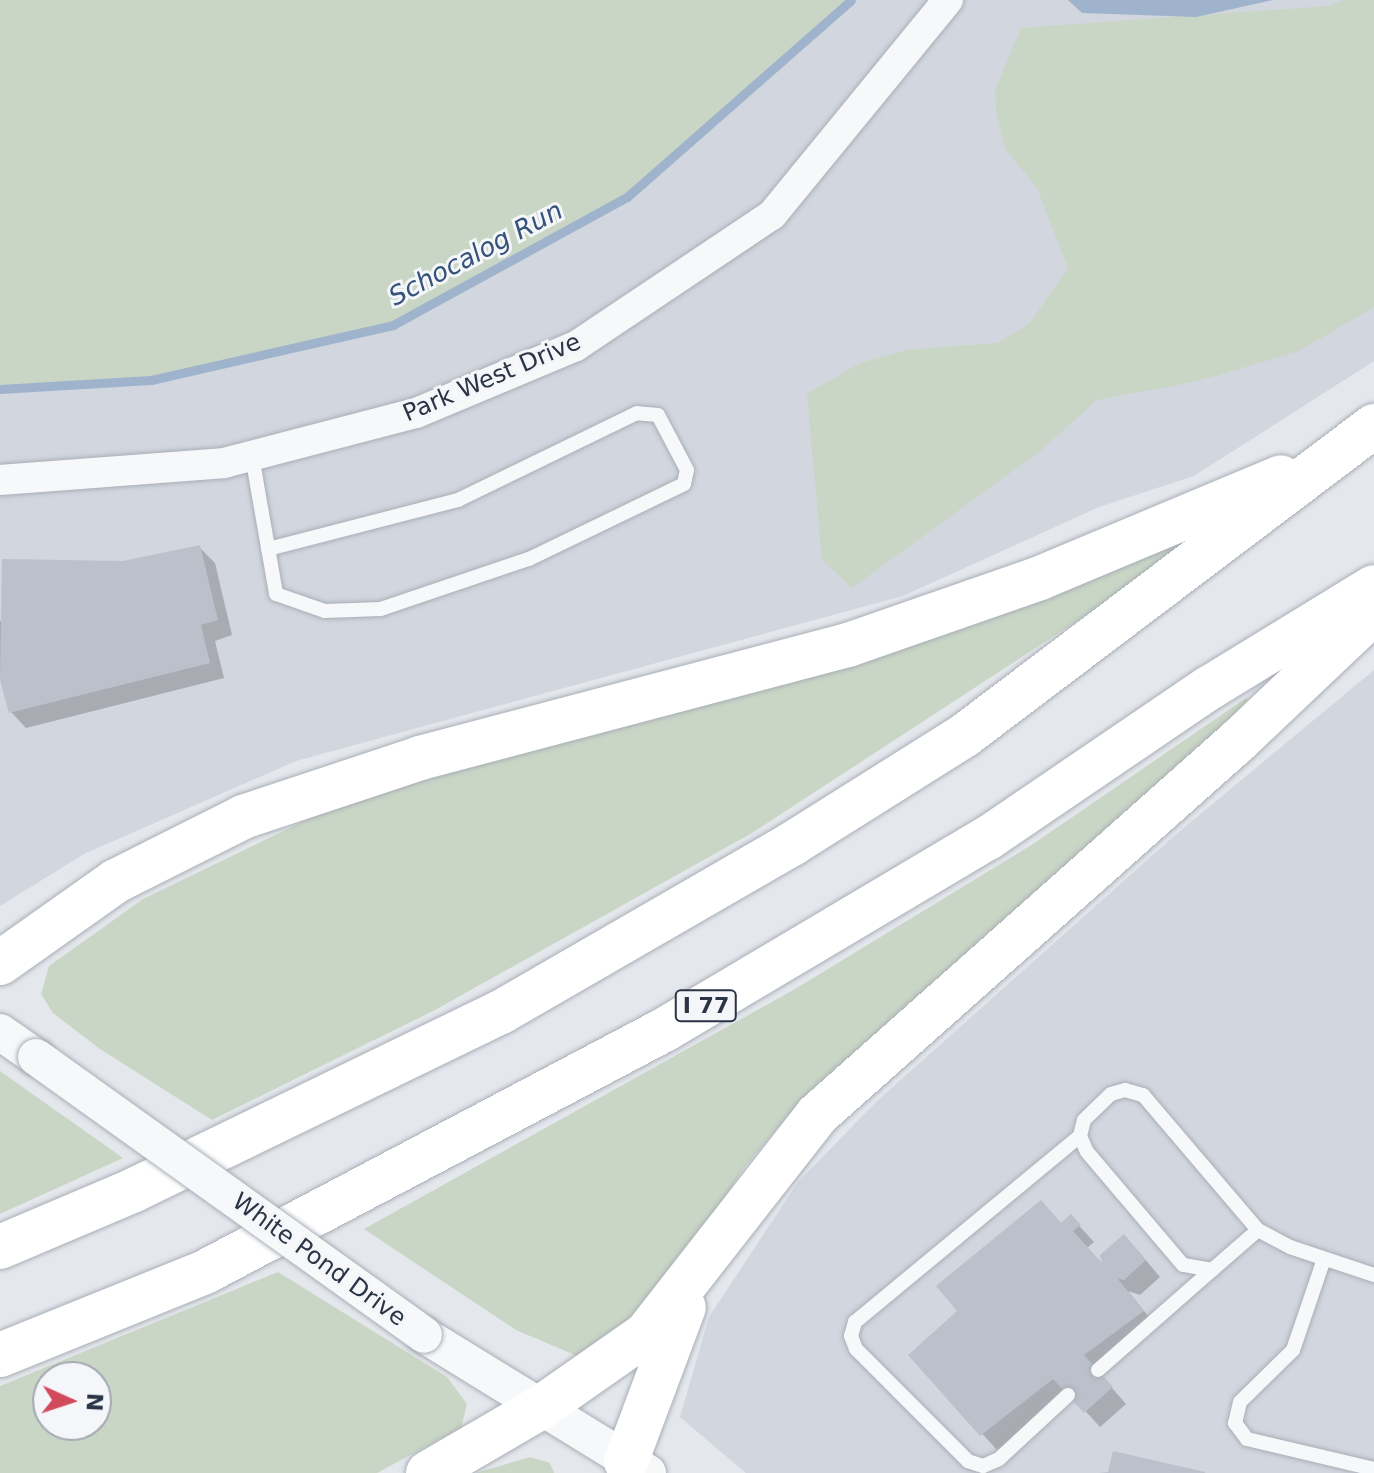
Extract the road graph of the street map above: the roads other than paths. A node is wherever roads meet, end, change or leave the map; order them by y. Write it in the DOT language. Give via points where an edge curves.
graph roads {
  1 [pos="948,0"];
  2 [pos="1374,426"];
  3 [pos="1338,453"];
  4 [pos="252,456"];
  5 [pos="0,480"];
  6 [pos="268,549"];
  7 [pos="1374,587"];
  8 [pos="1374,612"];
  9 [pos="0,963"];
  10 [pos="0,1032"];
  11 [pos="1080,1136"];
  12 [pos="1258,1230"];
  13 [pos="0,1247"];
  14 [pos="708,1256"];
  15 [pos="1324,1259"];
  16 [pos="1212,1270"];
  17 [pos="1374,1275"];
  18 [pos="0,1355"];
  19 [pos="1098,1370"];
  20 [pos="1068,1395"];
  21 [pos="543,1406"];
  22 [pos="633,1469"];
  23 [pos="1374,1469"];
  24 [pos="428,1473"];
  1 -- 4 [label="street, Park West Drive" via="772,215 576,346 416,413"];
  2 -- 3 [label="highway"];
  3 -- 9 [label="highway" via="1040,578 848,645 420,758 243,817 116,881"];
  3 -- 13 [label="highway" via="965,735 792,844 501,1012 134,1190"];
  4 -- 5 [label="street, Park West Drive" via="224,463"];
  4 -- 6 [label="lane"];
  6 -- 6 [label="lane" via="276,594 325,611 381,609 529,559 606,526 684,484 687,470 658,415 637,413 458,500"];
  7 -- 18 [label="highway, I 77" via="1209,688 963,853 664,1030 205,1272"];
  8 -- 14 [label="highway" via="1238,741 817,1115"];
  10 -- 21 [label="street, White Pond Drive, bridge" via="424,1335"];
  11 -- 12 [label="lane" via="1084,1120 1111,1094 1125,1090 1143,1095"];
  11 -- 16 [label="lane" via="1087,1152 1183,1265"];
  11 -- 20 [label="lane" via="855,1322 851,1336 856,1349 968,1461 983,1466 999,1459"];
  12 -- 15 [label="lane"];
  12 -- 16 [label="lane"];
  14 -- 21 [label="highway" via="646,1334"];
  14 -- 22 [label="highway" via="670,1335"];
  15 -- 17 [label="lane"];
  15 -- 23 [label="lane" via="1293,1350 1240,1402 1235,1423 1247,1439"];
  16 -- 19 [label="lane"];
  21 -- 22 [label="street, White Pond Drive"];
  21 -- 24 [label="highway"];
}
